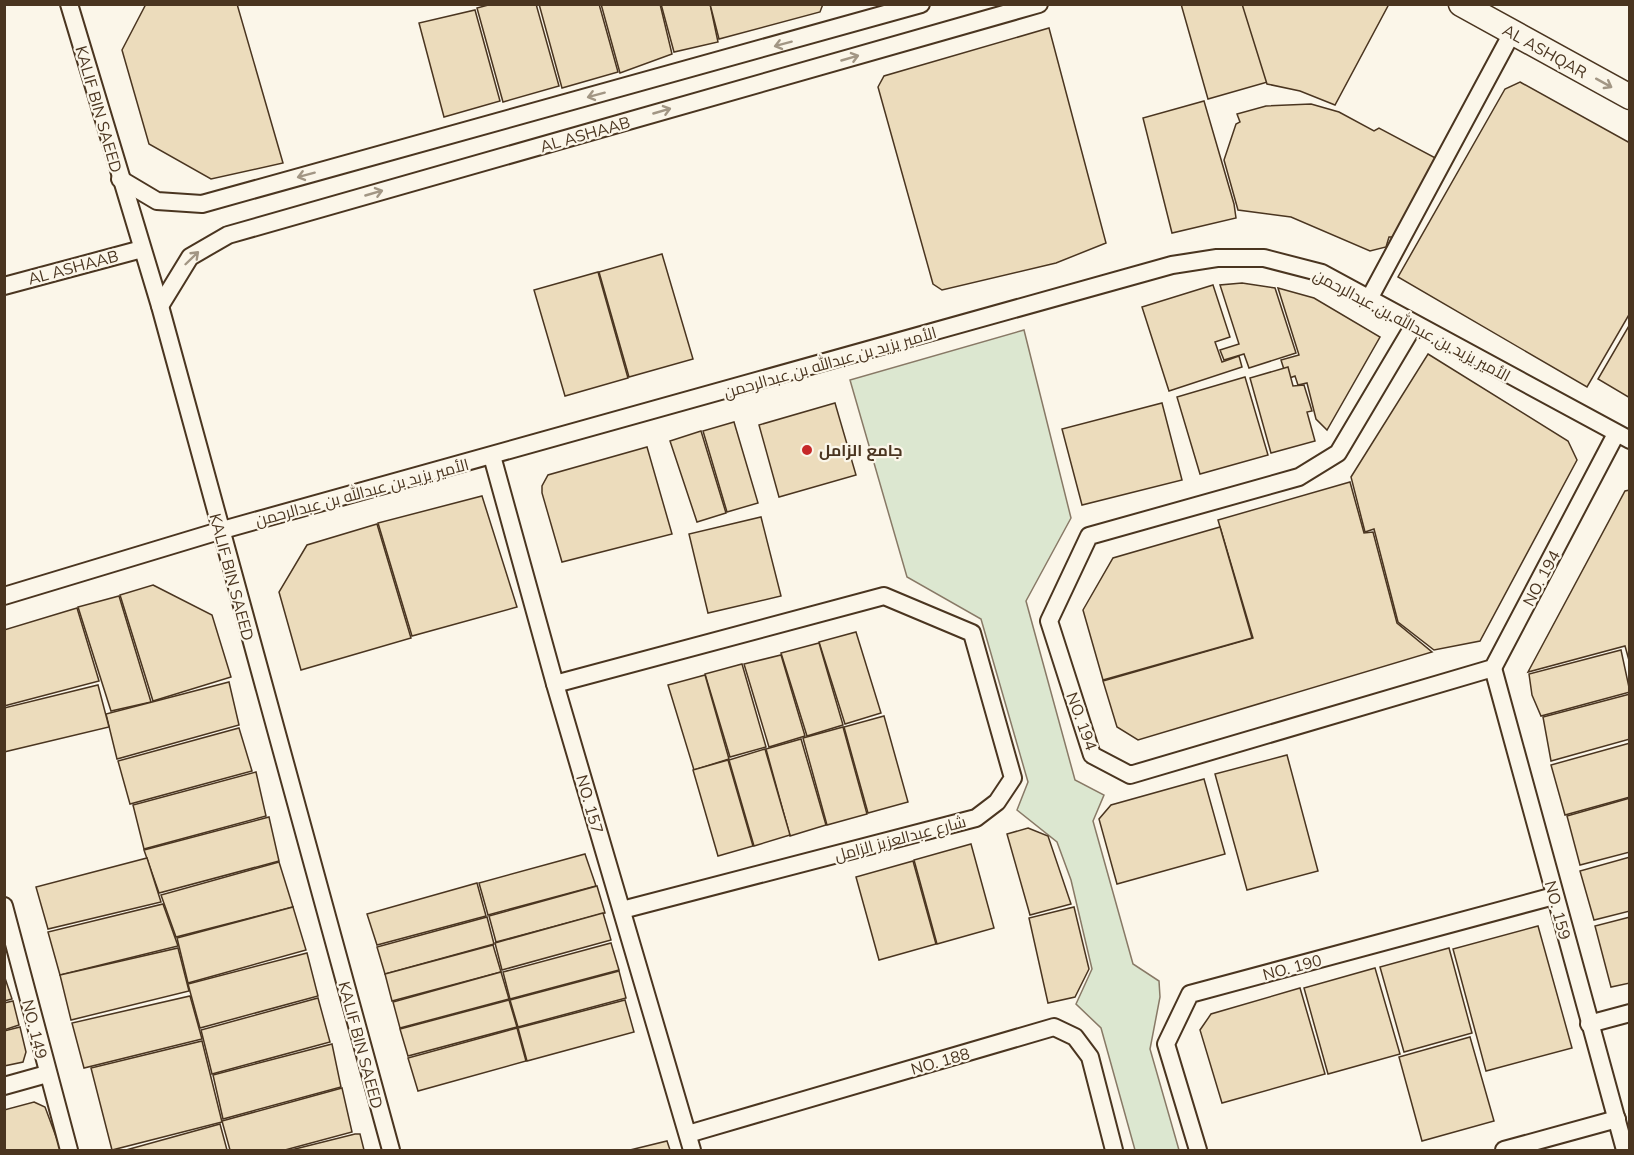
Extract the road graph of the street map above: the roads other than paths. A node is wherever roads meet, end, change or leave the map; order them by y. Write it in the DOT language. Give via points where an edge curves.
graph roads {
  1 [pos="69,4"];
  2 [pos="921,4"];
  3 [pos="1039,4"];
  4 [pos="1461,4"];
  5 [pos="1512,33"];
  6 [pos="1629,97"];
  7 [pos="120,179"];
  8 [pos="142,249"];
  9 [pos="4,286"];
  10 [pos="1369,299"];
  11 [pos="160,306"];
  12 [pos="1414,325"];
  13 [pos="1623,437"];
  14 [pos="492,456"];
  15 [pos="219,531"];
  16 [pos="4,596"];
  17 [pos="1493,668"];
  18 [pos="555,684"];
  19 [pos="1554,896"];
  20 [pos="4,906"];
  21 [pos="622,910"];
  22 [pos="1629,1013"];
  23 [pos="1589,1024"];
  24 [pos="47,1074"];
  25 [pos="4,1086"];
  26 [pos="1617,1119"];
  27 [pos="690,1142"];
  28 [pos="69,1150"];
  29 [pos="391,1150"];
  30 [pos="1114,1150"];
  31 [pos="1198,1150"];
  32 [pos="1504,1150"];
  33 [pos="1625,1150"];
  1 -- 7 [label="street, KALIF BIN SAEED"];
  2 -- 7 [label="street, AL ASHAAB, one-way" via="202,204 157,201"];
  11 -- 3 [label="street, AL ASHAAB, one-way" via="190,256 228,235"];
  4 -- 5 [label="street, AL ASHQAR"];
  5 -- 6 [label="street, AL ASHQAR, one-way"];
  5 -- 10 [label="street"];
  7 -- 8 [label="street, KALIF BIN SAEED"];
  8 -- 9 [label="street, AL ASHAAB"];
  8 -- 11 [label="street, KALIF BIN SAEED"];
  10 -- 12 [label="street, الأمير يزيد بن عبدالله بن عبدالرحمن"];
  10 -- 14 [label="street, الأمير يزيد بن عبدالله بن عبدالرحمن" via="1322,273 1264,258 1217,258 1172,265"];
  11 -- 15 [label="street, KALIF BIN SAEED"];
  12 -- 13 [label="street, الأمير يزيد بن عبدالله بن عبدالرحمن"];
  12 -- 17 [label="street, NO. 194" via="1338,453 1299,477 1089,536 1049,621 1092,755 1130,775"];
  13 -- 17 [label="street, NO. 194"];
  14 -- 15 [label="street, الأمير يزيد بن عبدالله بن عبدالرحمن"];
  14 -- 18 [label="street, NO. 157"];
  15 -- 16 [label="street, الأمير يزيد بن عبدالله بن عبدالرحمن"];
  15 -- 29 [label="street, KALIF BIN SAEED"];
  17 -- 19 [label="street, NO. 159"];
  18 -- 21 [label="street, NO. 157"];
  18 -- 21 [label="street, شارع عبدالعزيز الزامل" via="884,596 972,633 1013,778 997,802 975,818"];
  19 -- 23 [label="street, NO. 159"];
  19 -- 31 [label="street, NO. 190" via="1190,994 1166,1044"];
  20 -- 24 [label="street, NO. 149"];
  21 -- 27 [label="street, NO. 157"];
  22 -- 23 [label="street"];
  23 -- 26 [label="street, NO. 159"];
  24 -- 25 [label="street"];
  24 -- 28 [label="street, NO. 149"];
  26 -- 32 [label="street"];
  26 -- 33 [label="street, NO. 159"];
  27 -- 30 [label="street, NO. 188" via="1054,1027 1075,1037 1090,1057"];
}
